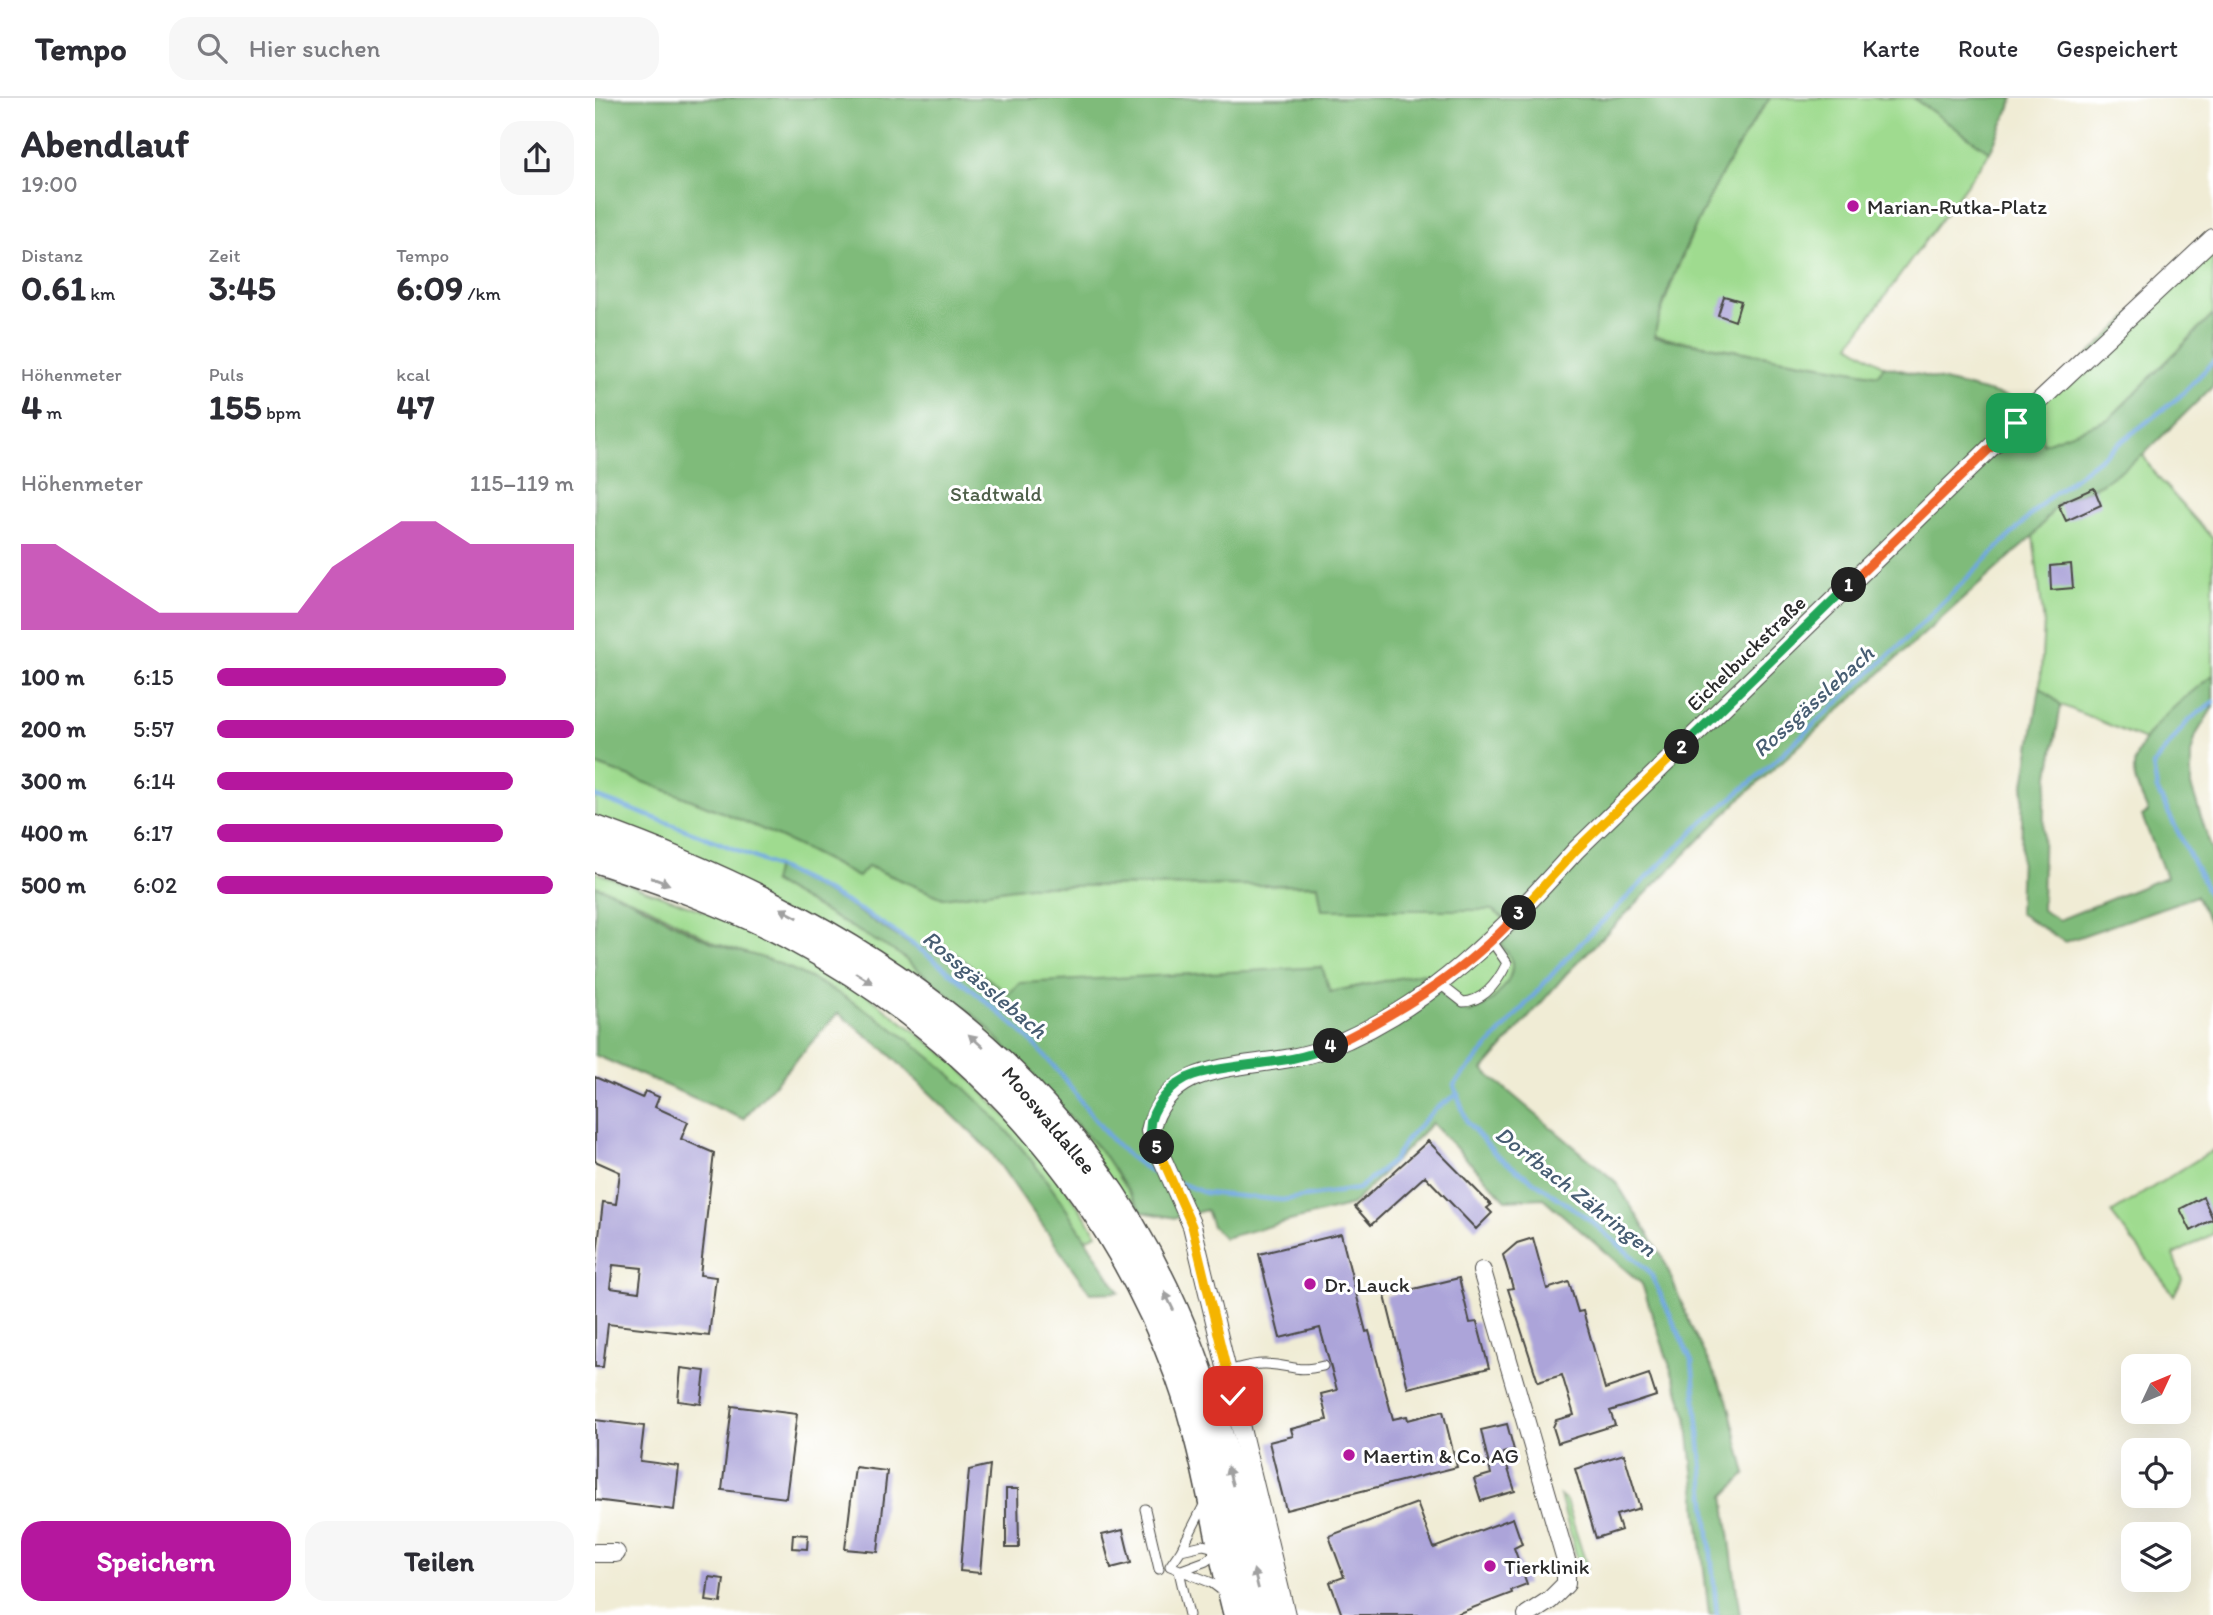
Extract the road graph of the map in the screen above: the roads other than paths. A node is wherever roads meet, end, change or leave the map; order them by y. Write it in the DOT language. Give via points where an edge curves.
graph roads {
  1 [pos="2213,238"];
  2 [pos="595,830"];
  3 [pos="595,858"];
  4 [pos="1491,940"];
  5 [pos="1440,984"];
  6 [pos="1482,1271"];
  7 [pos="1323,1366"];
  8 [pos="1226,1371"];
  9 [pos="1210,1494"];
  10 [pos="1145,1509"];
  11 [pos="1234,1546"];
  12 [pos="1181,1550"];
  13 [pos="595,1553"];
  14 [pos="616,1553"];
  15 [pos="1159,1569"];
  16 [pos="1179,1571"];
  17 [pos="1235,1607"];
  18 [pos="1189,1615"];
  19 [pos="1265,1615"];
  20 [pos="1286,1615"];
  21 [pos="1527,1615"];
  1 -- 4 [label="street, Eichelbuckstraße" via="1576,850"];
  11 -- 2 [label="main road, Mooswaldallee, one-way" via="1217,1427 1174,1309 1116,1205 1043,1107 949,1016 857,950 729,883"];
  3 -- 9 [label="main road, Mooswaldallee, one-way" via="747,914 841,964 909,1009 1000,1090 1066,1167 1137,1280 1180,1377"];
  4 -- 5 [label="street, Eichelbuckstraße"];
  4 -- 5 [label="lane" via="1507,963 1486,994 1474,1002 1463,1002"];
  5 -- 8 [label="street, Eichelbuckstraße" via="1390,1017 1323,1049 1282,1061 1192,1075 1163,1098 1150,1131 1192,1226"];
  6 -- 21 [label="street" via="1566,1560 1566,1584"];
  7 -- 8 [label="lane" via="1301,1371 1254,1364"];
  8 -- 20 [label="street"];
  9 -- 11 [label="main road, Mooswaldallee"];
  9 -- 12 [label="lane"];
  10 -- 15 [label="lane"];
  11 -- 12 [label="lane"];
  11 -- 16 [label="lane"];
  11 -- 17 [label="main road, Mooswaldallee"];
  19 -- 11 [label="main road, Mooswaldallee, one-way"];
  12 -- 16 [label="lane" via="1170,1566"];
  13 -- 14 [label="street"];
  16 -- 17 [label="lane" via="1212,1583"];
  16 -- 18 [label="lane"];
}
